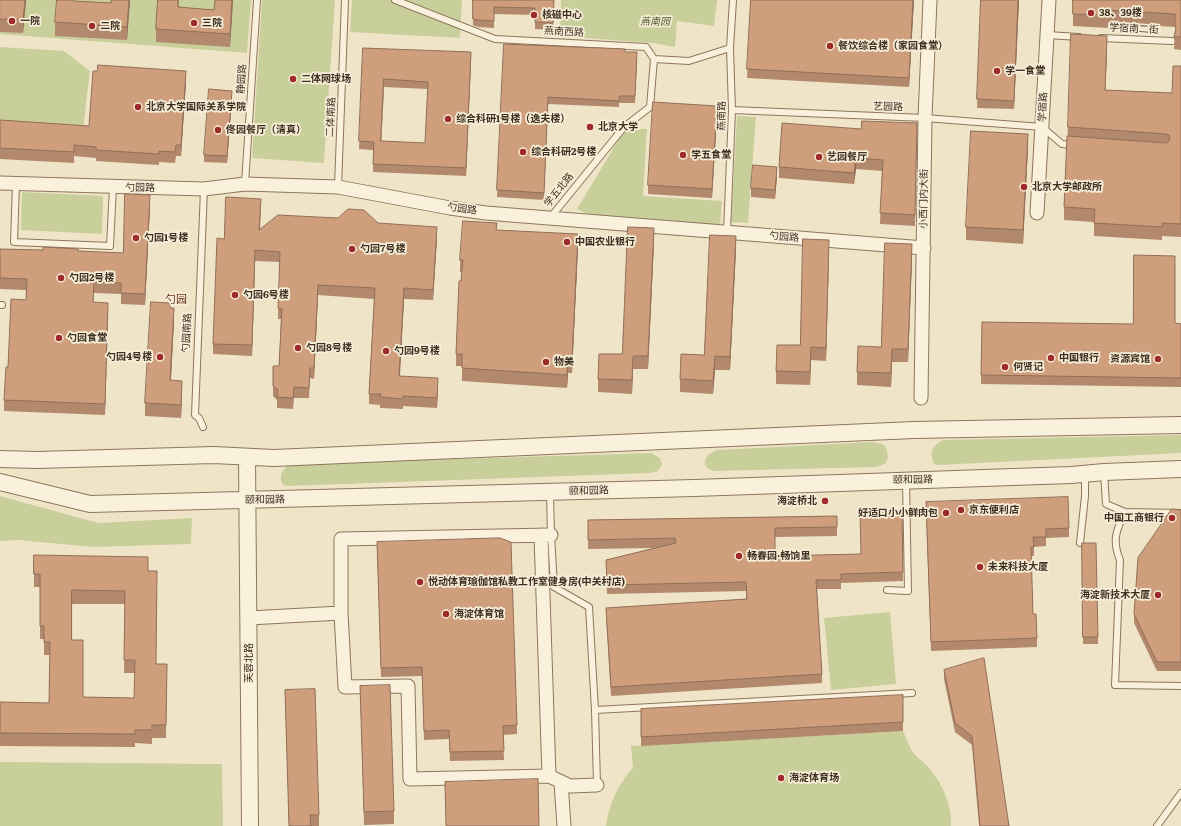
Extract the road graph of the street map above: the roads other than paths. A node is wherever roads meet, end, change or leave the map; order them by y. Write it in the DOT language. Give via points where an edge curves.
graph roads {
  1 [pos="257,0"];
  2 [pos="345,0"];
  3 [pos="395,0"];
  4 [pos="733,0"];
  5 [pos="930,0"];
  6 [pos="1049,0"];
  7 [pos="1047,35"];
  8 [pos="1082,37"];
  9 [pos="1097,38"];
  10 [pos="1172,41"];
  11 [pos="730,48"];
  12 [pos="654,59"];
  13 [pos="732,110"];
  14 [pos="925,118"];
  15 [pos="1042,127"];
  16 [pos="1084,146"];
  17 [pos="0,183"];
  18 [pos="16,184"];
  19 [pos="245,184"];
  20 [pos="113,187"];
  21 [pos="338,187"];
  22 [pos="204,189"];
  23 [pos="1038,213"];
  24 [pos="550,218"];
  25 [pos="727,232"];
  26 [pos="924,248"];
  27 [pos="921,398"];
  28 [pos="1181,426"];
  29 [pos="203,427"];
  30 [pos="247,457"];
  31 [pos="0,459"];
  32 [pos="1181,469"];
  33 [pos="1104,472"];
  34 [pos="1085,474"];
  35 [pos="906,480"];
  36 [pos="0,482"];
  37 [pos="550,492"];
  38 [pos="248,500"];
  39 [pos="1125,512"];
  40 [pos="1181,513"];
  41 [pos="546,535"];
  42 [pos="1080,543"];
  43 [pos="887,590"];
  44 [pos="341,613"];
  45 [pos="249,618"];
  46 [pos="1181,686"];
  47 [pos="912,693"];
  48 [pos="595,710"];
  49 [pos="549,776"];
  50 [pos="561,782"];
  51 [pos="597,785"];
  52 [pos="1181,793"];
  53 [pos="250,826"];
  54 [pos="564,826"];
  55 [pos="1157,826"];
  1 -- 19 [label="lane, 静园路"];
  2 -- 21 [label="lane, 二体南路"];
  3 -- 12 [label="lane, 燕南西路" via="495,39 646,47"];
  4 -- 11 [label="lane, 燕南路"];
  5 -- 14 [label="street, 小西门内大街"];
  6 -- 7 [label="street, 学宿路"];
  7 -- 8 [label="lane"];
  7 -- 15 [label="street, 学宿路"];
  9 -- 10 [label="lane, 学宿南二街"];
  11 -- 12 [label="lane" via="689,61"];
  11 -- 13 [label="lane, 燕南路"];
  12 -- 24 [label="lane, 学五北路" via="650,107 624,127"];
  13 -- 14 [label="lane, 艺园路"];
  13 -- 25 [label="lane, 燕南路"];
  14 -- 15 [label="lane, 艺园路"];
  14 -- 26 [label="street, 小西门内大街"];
  15 -- 16 [label="lane" via="1062,144"];
  15 -- 23 [label="street, 学宿路"];
  17 -- 18 [label="street, 勺园路"];
  18 -- 20 [label="street, 勺园路"];
  18 -- 20 [label="lane" via="14,242 110,246"];
  19 -- 21 [label="street, 勺园路"];
  19 -- 22 [label="street, 勺园路"];
  20 -- 22 [label="street, 勺园路"];
  21 -- 24 [label="street, 勺园路" via="450,208"];
  22 -- 29 [label="lane, 勺园南路" via="195,415"];
  24 -- 25 [label="street, 勺园路"];
  25 -- 26 [label="street, 勺园路"];
  26 -- 27 [label="street, 小西门内大街"];
  28 -- 30 [label="street" via="914,430"];
  30 -- 31 [label="street" via="214,455"];
  30 -- 38 [label="street, 芙蓉北路"];
  32 -- 33 [label="street, 颐和园路"];
  33 -- 34 [label="street, 颐和园路"];
  33 -- 39 [label="lane" via="1106,504"];
  34 -- 35 [label="street, 颐和园路"];
  34 -- 42 [label="lane"];
  35 -- 37 [label="street, 颐和园路"];
  35 -- 43 [label="lane" via="908,591"];
  36 -- 38 [label="street, 颐和园路" via="90,504"];
  37 -- 38 [label="street, 颐和园路"];
  37 -- 41 [label="lane"];
  38 -- 45 [label="street, 芙蓉北路"];
  39 -- 40 [label="lane"];
  39 -- 46 [label="lane" via="1116,530 1116,550 1120,560 1115,685"];
  41 -- 44 [label="street" via="341,539"];
  41 -- 48 [label="lane" via="554,587 589,607"];
  41 -- 49 [label="street"];
  44 -- 45 [label="street"];
  44 -- 49 [label="street" via="345,687 408,686 410,779"];
  45 -- 53 [label="street, 芙蓉北路"];
  47 -- 48 [label="lane"];
  48 -- 51 [label="lane"];
  49 -- 50 [label="street"];
  50 -- 51 [label="street" via="570,786"];
  50 -- 54 [label="street"];
  52 -- 55 [label="lane"];
}
